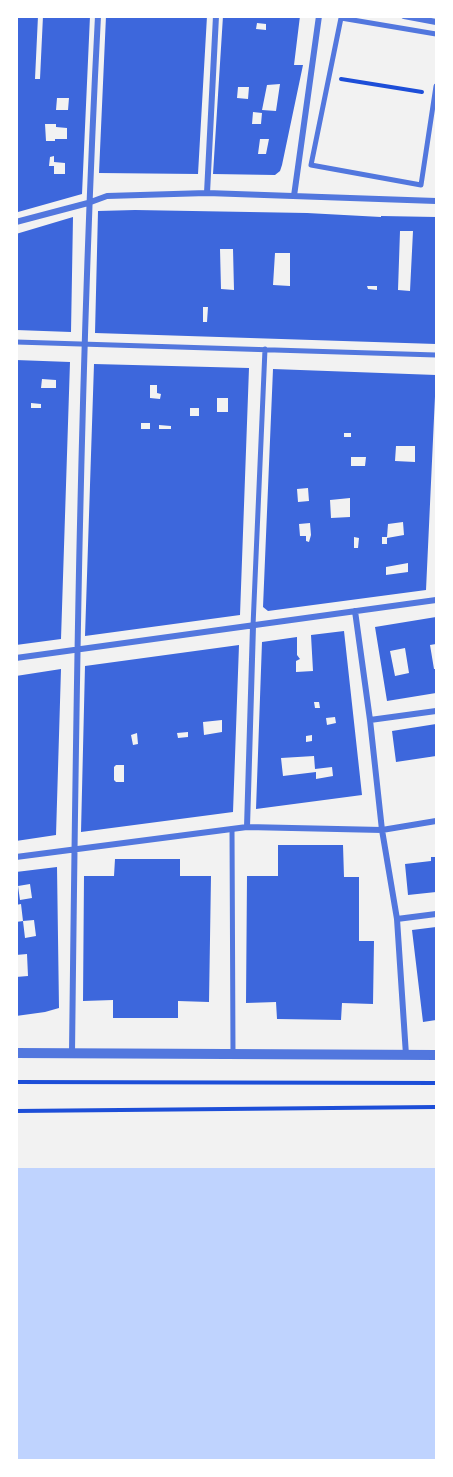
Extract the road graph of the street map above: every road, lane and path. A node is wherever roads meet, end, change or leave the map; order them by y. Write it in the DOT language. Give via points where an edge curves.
graph roads {
  1 [pos="98,16"];
  2 [pos="216,16"];
  3 [pos="318,16"];
  4 [pos="404,16"];
  5 [pos="436,22"];
  6 [pos="436,34"];
  7 [pos="329,77"];
  8 [pos="436,86"];
  9 [pos="435,95"];
  10 [pos="207,193"];
  11 [pos="294,196"];
  12 [pos="436,200"];
  13 [pos="88,203"];
  14 [pos="16,222"];
  15 [pos="16,342"];
  16 [pos="84,345"];
  17 [pos="265,349"];
  18 [pos="436,355"];
  19 [pos="436,600"];
  20 [pos="355,611"];
  21 [pos="253,626"];
  22 [pos="78,650"];
  23 [pos="16,658"];
  24 [pos="436,711"];
  25 [pos="370,720"];
  26 [pos="436,821"];
  27 [pos="247,827"];
  28 [pos="232,829"];
  29 [pos="382,830"];
  30 [pos="74,850"];
  31 [pos="16,857"];
  32 [pos="436,914"];
  33 [pos="397,919"];
  34 [pos="16,1053"];
  35 [pos="72,1053"];
  36 [pos="233,1054"];
  37 [pos="436,1054"];
  38 [pos="406,1056"];
  39 [pos="16,1082"];
  40 [pos="436,1083"];
  41 [pos="436,1107"];
  42 [pos="16,1111"];
  1 -- 13 [label="street"];
  2 -- 10 [label="street"];
  3 -- 11 [label="street"];
  4 -- 5 [label="street"];
  6 -- 7 [label="street" via="341,18"];
  7 -- 9 [label="path"];
  7 -- 9 [label="street" via="311,165 421,185"];
  8 -- 9 [label="street"];
  10 -- 11 [label="street"];
  10 -- 13 [label="street" via="107,196"];
  11 -- 12 [label="street"];
  13 -- 14 [label="street"];
  13 -- 16 [label="street"];
  15 -- 16 [label="street"];
  16 -- 17 [label="street"];
  16 -- 22 [label="street"];
  17 -- 18 [label="street"];
  17 -- 21 [label="street"];
  19 -- 20 [label="street"];
  20 -- 21 [label="street"];
  20 -- 25 [label="street"];
  21 -- 22 [label="street"];
  21 -- 27 [label="street"];
  22 -- 23 [label="street"];
  22 -- 30 [label="street"];
  24 -- 25 [label="street"];
  25 -- 29 [label="street"];
  26 -- 29 [label="street"];
  27 -- 28 [label="street"];
  27 -- 29 [label="street"];
  28 -- 30 [label="street"];
  28 -- 36 [label="street"];
  29 -- 33 [label="street"];
  30 -- 31 [label="street"];
  30 -- 35 [label="street"];
  32 -- 33 [label="street"];
  33 -- 38 [label="street"];
  34 -- 35 [label="street"];
  35 -- 36 [label="street"];
  36 -- 38 [label="street"];
  37 -- 38 [label="street"];
  39 -- 40 [label="path"];
  41 -- 42 [label="path"];
}
